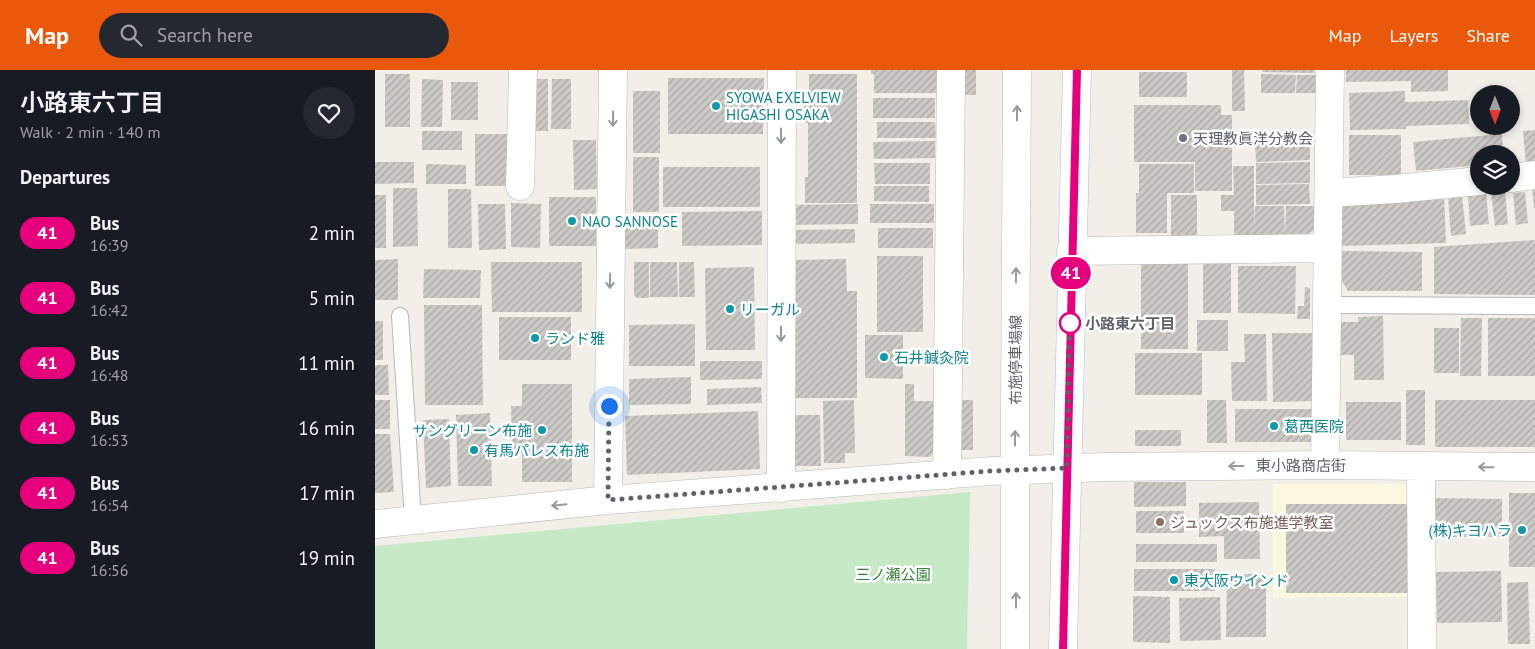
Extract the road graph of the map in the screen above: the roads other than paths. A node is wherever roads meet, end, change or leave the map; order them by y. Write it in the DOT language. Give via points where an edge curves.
graph roads {
  1 [pos="523,70"];
  2 [pos="613,70"];
  3 [pos="782,70"];
  4 [pos="951,70"];
  5 [pos="1017,70"];
  6 [pos="1077,70"];
  7 [pos="1331,70"];
  8 [pos="1535,175"];
  9 [pos="1520,177"];
  10 [pos="1470,182"];
  11 [pos="520,186"];
  12 [pos="1329,193"];
  13 [pos="1328,248"];
  14 [pos="1071,251"];
  15 [pos="1328,304"];
  16 [pos="1535,306"];
  17 [pos="400,316"];
  18 [pos="1325,465"];
  19 [pos="1421,466"];
  20 [pos="1535,467"];
  21 [pos="1067,468"];
  22 [pos="1003,471"];
  23 [pos="947,475"];
  24 [pos="781,488"];
  25 [pos="608,500"];
  26 [pos="413,520"];
  27 [pos="375,524"];
  28 [pos="1015,649"];
  29 [pos="1063,649"];
  30 [pos="1422,649"];
  1 -- 11 [label="street"];
  2 -- 25 [label="street, one-way"];
  3 -- 24 [label="street, one-way"];
  4 -- 23 [label="street"];
  22 -- 5 [label="street, 布施停車場線, one-way"];
  6 -- 14 [label="street"];
  7 -- 12 [label="street"];
  8 -- 9 [label="street"];
  10 -- 12 [label="street"];
  12 -- 13 [label="street"];
  13 -- 14 [label="street"];
  13 -- 15 [label="street"];
  14 -- 21 [label="street"];
  15 -- 16 [label="lane"];
  15 -- 18 [label="street"];
  17 -- 26 [label="lane"];
  18 -- 19 [label="street, 東小路商店街"];
  18 -- 21 [label="street, 東小路商店街, one-way"];
  20 -- 19 [label="street, 東小路商店街, one-way"];
  19 -- 30 [label="street"];
  21 -- 22 [label="street, 東小路商店街"];
  21 -- 29 [label="street"];
  22 -- 23 [label="street, 東小路商店街"];
  28 -- 22 [label="street, 布施停車場線, one-way"];
  23 -- 24 [label="street, 東小路商店街"];
  24 -- 25 [label="street, 東小路商店街"];
  25 -- 26 [label="street, 東小路商店街, one-way"];
  26 -- 27 [label="street, 東小路商店街"];
}
